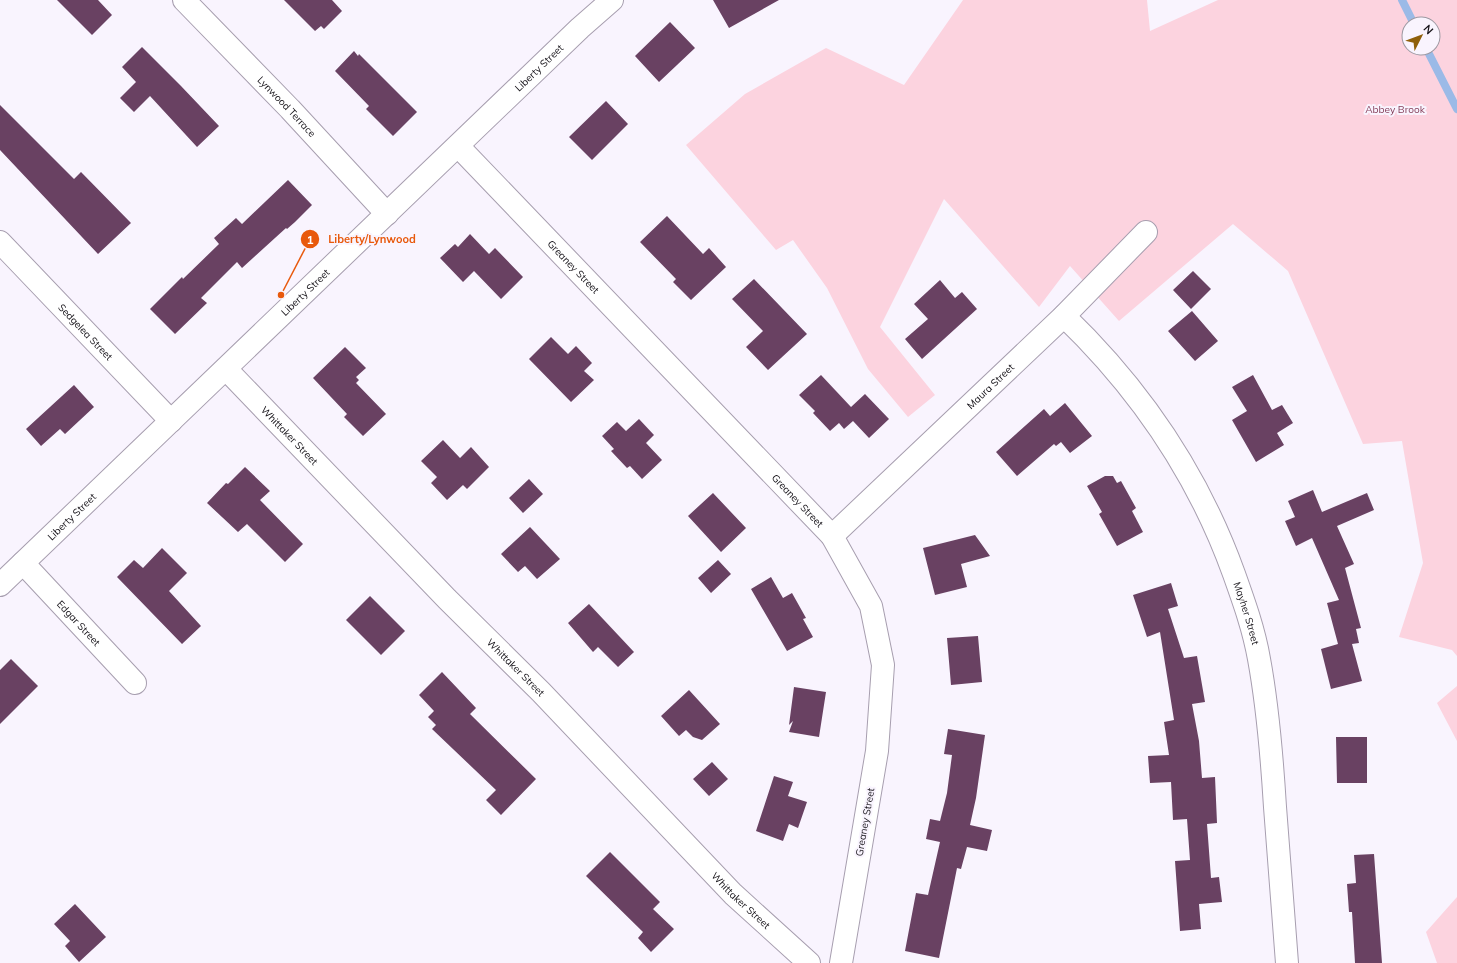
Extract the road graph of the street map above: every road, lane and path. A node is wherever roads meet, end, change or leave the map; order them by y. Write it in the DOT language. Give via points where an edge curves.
graph roads {
  1 [pos="184,0"];
  2 [pos="612,0"];
  3 [pos="458,146"];
  4 [pos="387,214"];
  5 [pos="1146,232"];
  6 [pos="0,242"];
  7 [pos="1064,316"];
  8 [pos="226,368"];
  9 [pos="171,421"];
  10 [pos="832,536"];
  11 [pos="23,563"];
  12 [pos="0,585"];
  13 [pos="135,683"];
  14 [pos="809,963"];
  15 [pos="840,963"];
  16 [pos="1287,963"];
  1 -- 4 [label="street, Lynwood Terrace"];
  2 -- 3 [label="street, Liberty Street"];
  3 -- 4 [label="street, Liberty Street"];
  3 -- 10 [label="street, Greaney Street"];
  4 -- 8 [label="street, Liberty Street"];
  5 -- 7 [label="street, Maura Street"];
  6 -- 9 [label="street, Sedgelea Street"];
  7 -- 10 [label="street, Maura Street"];
  7 -- 16 [label="street, Mayher Street" via="1100,352 1137,395 1169,442 1198,490 1223,544 1243,600 1259,658 1264,694"];
  8 -- 9 [label="street, Liberty Street"];
  8 -- 14 [label="street, Whittaker Street" via="733,894"];
  9 -- 11 [label="street, Liberty Street"];
  10 -- 15 [label="street, Greaney Street" via="871,606 883,665 877,751"];
  11 -- 12 [label="street, Liberty Street"];
  11 -- 13 [label="street, Edgar Street"];
}
